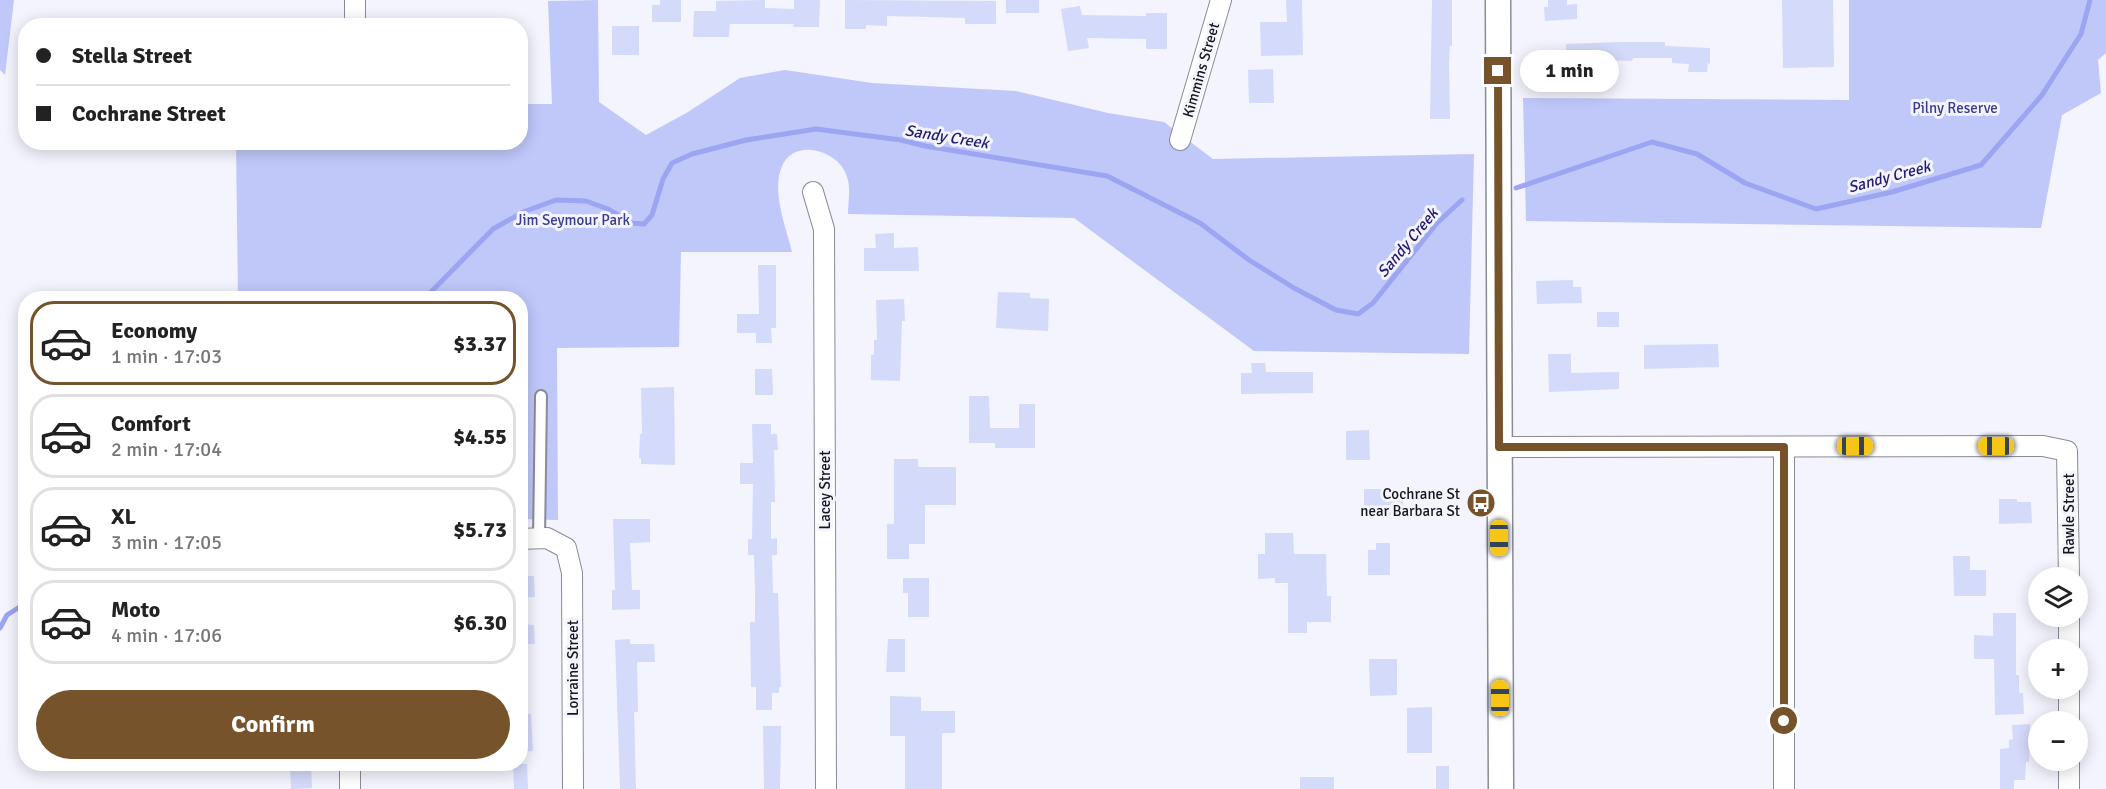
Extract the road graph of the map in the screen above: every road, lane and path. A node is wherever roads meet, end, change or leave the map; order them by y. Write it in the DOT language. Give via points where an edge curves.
graph roads {
  1 [pos="354,0"];
  2 [pos="1221,0"];
  3 [pos="1498,0"];
  4 [pos="355,18"];
  5 [pos="1180,140"];
  6 [pos="813,192"];
  7 [pos="541,396"];
  8 [pos="1499,447"];
  9 [pos="1784,447"];
  10 [pos="530,538"];
  11 [pos="2069,567"];
  12 [pos="350,771"];
  13 [pos="2069,771"];
  14 [pos="350,789"];
  15 [pos="573,789"];
  16 [pos="826,789"];
  17 [pos="1501,789"];
  18 [pos="1784,789"];
  19 [pos="2069,789"];
  1 -- 4 [label="street"];
  2 -- 5 [label="street, Kimmins Street"];
  3 -- 8 [label="street"];
  6 -- 16 [label="street, Lacey Street" via="824,229"];
  7 -- 10 [label="lane"];
  8 -- 9 [label="street"];
  8 -- 17 [label="street"];
  9 -- 11 [label="street, Rawle Street" via="2043,446 2067,451"];
  9 -- 18 [label="street"];
  10 -- 15 [label="street, Lorraine Street" via="547,538 566,548 572,573"];
  12 -- 14 [label="street"];
  13 -- 19 [label="street"];
}
